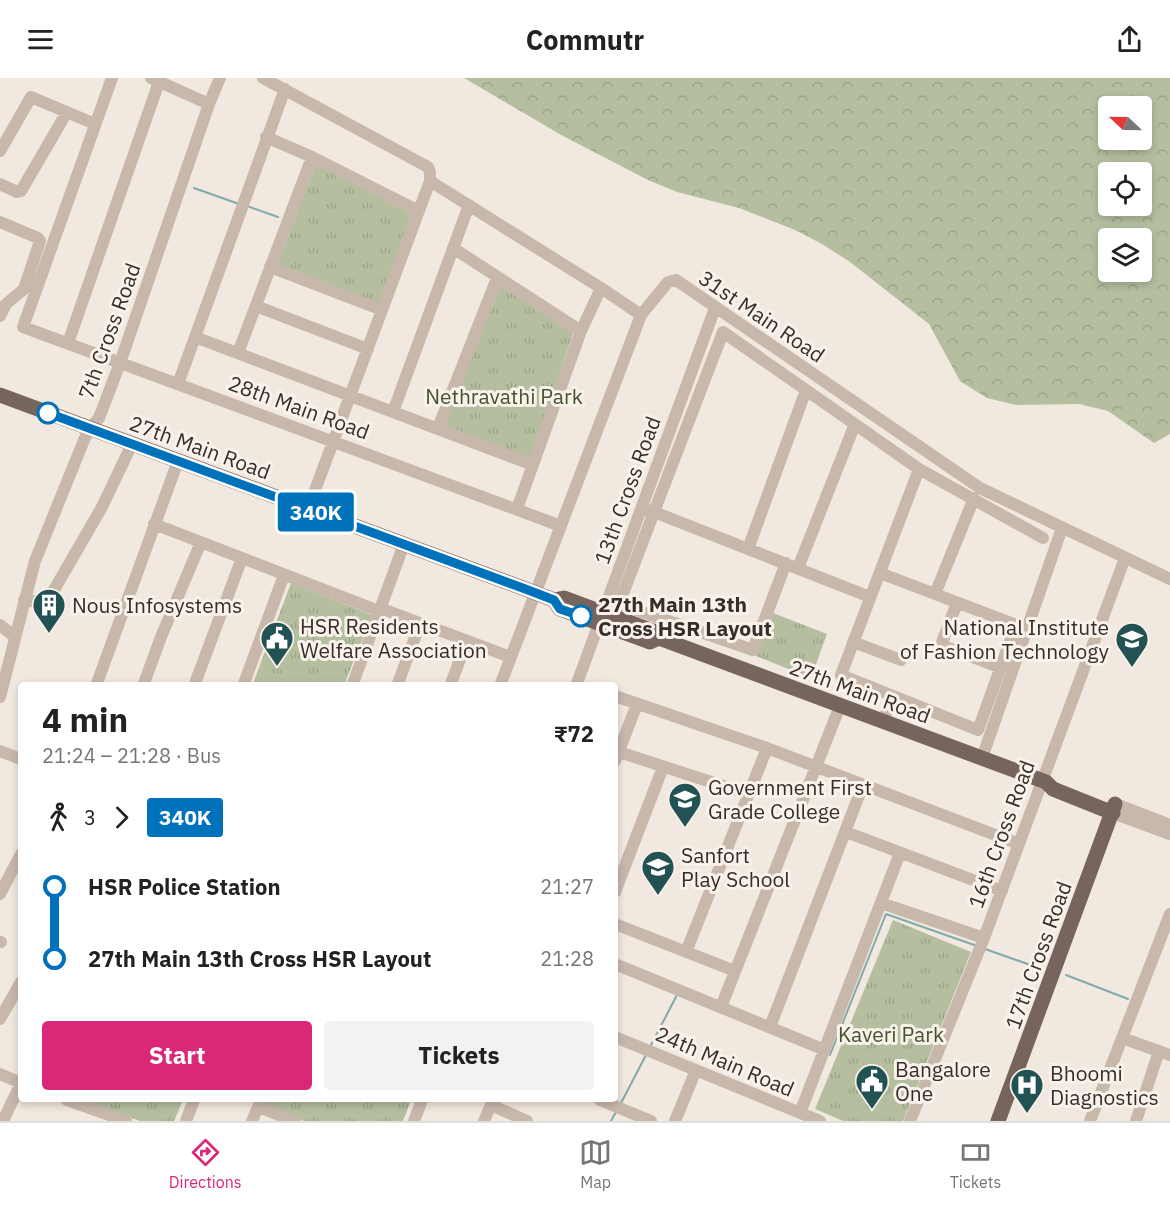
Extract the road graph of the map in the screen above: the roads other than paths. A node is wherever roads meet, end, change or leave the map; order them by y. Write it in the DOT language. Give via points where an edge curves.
graph roads {
  1 [pos="112,78"];
  2 [pos="220,78"];
  3 [pos="263,78"];
  4 [pos="155,80"];
  5 [pos="285,89"];
  6 [pos="209,104"];
  7 [pos="67,112"];
  8 [pos="95,124"];
  9 [pos="266,137"];
  10 [pos="0,151"];
  11 [pos="312,157"];
  12 [pos="430,181"];
  13 [pos="0,184"];
  14 [pos="469,205"];
  15 [pos="419,211"];
  16 [pos="0,222"];
  17 [pos="453,248"];
  18 [pos="270,267"];
  19 [pos="497,278"];
  20 [pos="601,288"];
  21 [pos="256,306"];
  22 [pos="715,308"];
  23 [pos="382,310"];
  24 [pos="641,315"];
  25 [pos="0,316"];
  26 [pos="581,331"];
  27 [pos="195,337"];
  28 [pos="68,343"];
  29 [pos="368,349"];
  30 [pos="238,353"];
  31 [pos="120,363"];
  32 [pos="178,384"];
  33 [pos="806,390"];
  34 [pos="0,395"];
  35 [pos="350,395"];
  36 [pos="393,411"];
  37 [pos="855,424"];
  38 [pos="90,428"];
  39 [pos="438,428"];
  40 [pos="333,441"];
  41 [pos="132,444"];
  42 [pos="178,461"];
  43 [pos="533,465"];
  44 [pos="919,469"];
  45 [pos="974,498"];
  46 [pos="641,508"];
  47 [pos="308,509"];
  48 [pos="517,509"];
  49 [pos="654,512"];
  50 [pos="154,524"];
  51 [pos="561,526"];
  52 [pos="1062,528"];
  53 [pos="1043,538"];
  54 [pos="201,542"];
  55 [pos="404,543"];
  56 [pos="748,549"];
  57 [pos="242,558"];
  58 [pos="1125,558"];
  59 [pos="786,563"];
  60 [pos="798,568"];
  61 [pos="880,573"];
  62 [pos="284,575"];
  63 [pos="1170,579"];
  64 [pos="535,593"];
  65 [pos="935,594"];
  66 [pos="870,597"];
  67 [pos="24,600"];
  68 [pos="957,603"];
  69 [pos="380,610"];
  70 [pos="601,618"];
  71 [pos="420,624"];
  72 [pos="0,625"];
  73 [pos="14,636"];
  74 [pos="467,641"];
  75 [pos="853,642"];
  76 [pos="510,657"];
  77 [pos="901,660"];
  78 [pos="1001,668"];
  79 [pos="97,682"];
  80 [pos="145,682"];
  81 [pos="196,682"];
  82 [pos="244,682"];
  83 [pos="353,682"];
  84 [pos="398,682"];
  85 [pos="452,682"];
  86 [pos="501,682"];
  87 [pos="580,682"];
  88 [pos="892,696"];
  89 [pos="0,697"];
  90 [pos="618,697"];
  91 [pos="637,704"];
  92 [pos="840,706"];
  93 [pos="883,722"];
  94 [pos="766,748"];
  95 [pos="0,751"];
  96 [pos="618,753"];
  97 [pos="618,756"];
  98 [pos="18,758"];
  99 [pos="982,758"];
  100 [pos="663,767"];
  101 [pos="817,768"];
  102 [pos="1044,781"];
  103 [pos="863,785"];
  104 [pos="748,794"];
  105 [pos="1114,808"];
  106 [pos="1170,825"];
  107 [pos="846,832"];
  108 [pos="1170,834"];
  109 [pos="1019,844"];
  110 [pos="900,853"];
  111 [pos="18,860"];
  112 [pos="618,884"];
  113 [pos="1002,891"];
  114 [pos="0,894"];
  115 [pos="881,903"];
  116 [pos="1170,914"];
  117 [pos="618,925"];
  118 [pos="982,943"];
  119 [pos="686,952"];
  120 [pos="618,965"];
  121 [pos="735,971"];
  122 [pos="18,991"];
  123 [pos="721,1007"];
  124 [pos="0,1019"];
  125 [pos="770,1027"];
  126 [pos="618,1037"];
  127 [pos="1122,1038"];
  128 [pos="825,1050"];
  129 [pos="1165,1053"];
  130 [pos="696,1070"];
  131 [pos="0,1074"];
  132 [pos="18,1082"];
  133 [pos="18,1089"];
  134 [pos="73,1102"];
  135 [pos="193,1102"];
  136 [pos="421,1102"];
  137 [pos="492,1102"];
  138 [pos="605,1102"];
  139 [pos="259,1103"];
  140 [pos="800,1113"];
  141 [pos="3,1121"];
  142 [pos="126,1121"];
  143 [pos="186,1121"];
  144 [pos="252,1121"];
  145 [pos="295,1121"];
  146 [pos="414,1121"];
  147 [pos="484,1121"];
  148 [pos="527,1121"];
  149 [pos="651,1121"];
  150 [pos="675,1121"];
  151 [pos="820,1121"];
  152 [pos="910,1121"];
  153 [pos="998,1121"];
  154 [pos="1090,1121"];
  155 [pos="1136,1121"];
  1 -- 8 [label="street"];
  2 -- 6 [label="street, 7th Cross Road"];
  3 -- 5 [label="street"];
  4 -- 6 [label="street"];
  4 -- 28 [label="street"];
  5 -- 9 [label="street"];
  5 -- 12 [label="street" via="428,166"];
  6 -- 31 [label="street, 7th Cross Road"];
  7 -- 8 [label="street"];
  7 -- 10 [label="street" via="31,97"];
  7 -- 13 [label="street" via="21,192"];
  8 -- 28 [label="street, 28th Main Road" via="23,327"];
  9 -- 11 [label="street"];
  9 -- 27 [label="street"];
  11 -- 15 [label="street"];
  11 -- 18 [label="street"];
  12 -- 14 [label="street"];
  12 -- 15 [label="street"];
  14 -- 17 [label="street"];
  14 -- 20 [label="street"];
  15 -- 23 [label="street"];
  16 -- 25 [label="street" via="40,241 24,289 6,304"];
  17 -- 19 [label="street"];
  17 -- 36 [label="street"];
  18 -- 21 [label="street"];
  18 -- 23 [label="street"];
  19 -- 26 [label="street"];
  19 -- 39 [label="street"];
  20 -- 24 [label="street"];
  20 -- 26 [label="street"];
  21 -- 29 [label="street"];
  21 -- 30 [label="street"];
  22 -- 24 [label="street, 31st Main Road" via="672,280"];
  22 -- 46 [label="street, 13th Cross Road"];
  22 -- 52 [label="street, 31st Main Road" via="980,488"];
  23 -- 29 [label="street"];
  24 -- 51 [label="street"];
  26 -- 43 [label="street"];
  27 -- 30 [label="street"];
  27 -- 32 [label="street"];
  28 -- 31 [label="street, 28th Main Road"];
  29 -- 35 [label="street"];
  30 -- 35 [label="street"];
  31 -- 32 [label="street, 28th Main Road"];
  31 -- 38 [label="street, 7th Cross Road" via="99,418"];
  32 -- 40 [label="street, 28th Main Road"];
  33 -- 37 [label="street"];
  33 -- 49 [label="street" via="723,332"];
  33 -- 56 [label="street"];
  34 -- 38 [label="main road, 27th Main Road"];
  35 -- 36 [label="street"];
  35 -- 40 [label="street"];
  36 -- 39 [label="street"];
  37 -- 44 [label="street"];
  37 -- 60 [label="street"];
  38 -- 41 [label="main road, 27th Main Road"];
  38 -- 67 [label="street, 7th Cross Road" via="35,561"];
  39 -- 43 [label="street"];
  40 -- 47 [label="street"];
  40 -- 48 [label="street, 28th Main Road"];
  41 -- 42 [label="main road, 27th Main Road"];
  41 -- 67 [label="street" via="97,516 47,602"];
  42 -- 47 [label="main road, 27th Main Road"];
  42 -- 50 [label="street"];
  43 -- 48 [label="street"];
  44 -- 45 [label="street"];
  44 -- 61 [label="street"];
  45 -- 53 [label="street"];
  45 -- 65 [label="street"];
  46 -- 49 [label="street"];
  46 -- 70 [label="street, 13th Cross Road"];
  47 -- 55 [label="main road, 27th Main Road"];
  48 -- 51 [label="street, 28th Main Road"];
  49 -- 56 [label="street"];
  49 -- 59 [label="street" via="619,604 753,650"];
  50 -- 54 [label="street"];
  50 -- 79 [label="street"];
  51 -- 64 [label="street"];
  52 -- 58 [label="street, 31st Main Road"];
  52 -- 99 [label="street"];
  54 -- 57 [label="street"];
  54 -- 80 [label="street"];
  55 -- 64 [label="main road, 27th Main Road"];
  55 -- 69 [label="street"];
  56 -- 59 [label="street"];
  57 -- 62 [label="street"];
  57 -- 81 [label="street"];
  58 -- 63 [label="street, 31st Main Road"];
  58 -- 102 [label="street, 16th Cross Road"];
  59 -- 60 [label="street"];
  60 -- 66 [label="street"];
  61 -- 65 [label="street"];
  61 -- 66 [label="street"];
  62 -- 69 [label="street"];
  62 -- 82 [label="street"];
  64 -- 70 [label="main road, 27th Main Road" via="554,600 560,609"];
  64 -- 76 [label="street"];
  65 -- 68 [label="street"];
  66 -- 75 [label="street"];
  67 -- 73 [label="street, 7th Cross Road"];
  68 -- 78 [label="street" via="1016,625"];
  68 -- 78 [label="street" via="941,645"];
  69 -- 71 [label="street"];
  69 -- 83 [label="street"];
  70 -- 87 [label="street, 13th Cross Road"];
  70 -- 92 [label="main road, 27th Main Road" via="650,642 659,638"];
  71 -- 74 [label="street"];
  71 -- 84 [label="street"];
  72 -- 73 [label="street"];
  73 -- 89 [label="street, 7th Cross Road"];
  74 -- 76 [label="street"];
  74 -- 85 [label="street"];
  75 -- 77 [label="street"];
  75 -- 88 [label="street" via="841,675"];
  76 -- 86 [label="street"];
  78 -- 88 [label="street" via="978,729"];
  88 -- 93 [label="street"];
  90 -- 91 [label="street"];
  91 -- 94 [label="street"];
  91 -- 96 [label="street"];
  92 -- 93 [label="main road, 27th Main Road"];
  92 -- 101 [label="street"];
  93 -- 99 [label="main road, 27th Main Road"];
  94 -- 101 [label="street"];
  94 -- 104 [label="street"];
  95 -- 98 [label="street"];
  97 -- 100 [label="street"];
  99 -- 102 [label="main road, 27th Main Road"];
  100 -- 104 [label="street"];
  100 -- 112 [label="street"];
  101 -- 103 [label="street"];
  101 -- 121 [label="street"];
  102 -- 105 [label="main road, 27th Main Road" via="1053,789"];
  102 -- 109 [label="street, 16th Cross Road"];
  103 -- 107 [label="street"];
  103 -- 109 [label="street"];
  104 -- 119 [label="street"];
  105 -- 106 [label="street, 27th Main Road"];
  105 -- 108 [label="street, 27th Main Road"];
  105 -- 153 [label="main road, 17th Cross Road"];
  107 -- 110 [label="street"];
  107 -- 125 [label="street"];
  109 -- 113 [label="street, 16th Cross Road"];
  110 -- 113 [label="street"];
  110 -- 115 [label="street"];
  111 -- 114 [label="street"];
  113 -- 118 [label="street, 16th Cross Road"];
  115 -- 118 [label="street"];
  115 -- 128 [label="street"];
  116 -- 127 [label="street"];
  117 -- 119 [label="street"];
  118 -- 152 [label="street, 16th Cross Road"];
  119 -- 121 [label="street"];
  120 -- 123 [label="street"];
  121 -- 123 [label="street"];
  122 -- 124 [label="street"];
  123 -- 125 [label="street"];
  125 -- 128 [label="street"];
  126 -- 130 [label="street, 24th Main Road"];
  127 -- 129 [label="street"];
  127 -- 154 [label="street"];
  128 -- 140 [label="street"];
  129 -- 155 [label="street"];
  130 -- 140 [label="street, 24th Main Road"];
  130 -- 150 [label="street"];
  131 -- 132 [label="street"];
  133 -- 141 [label="street"];
  134 -- 142 [label="street"];
  135 -- 143 [label="street"];
  136 -- 146 [label="street"];
  137 -- 147 [label="street"];
  137 -- 148 [label="street"];
  138 -- 149 [label="street"];
  139 -- 144 [label="street"];
  139 -- 145 [label="street"];
  140 -- 151 [label="street, 24th Main Road"];
}
